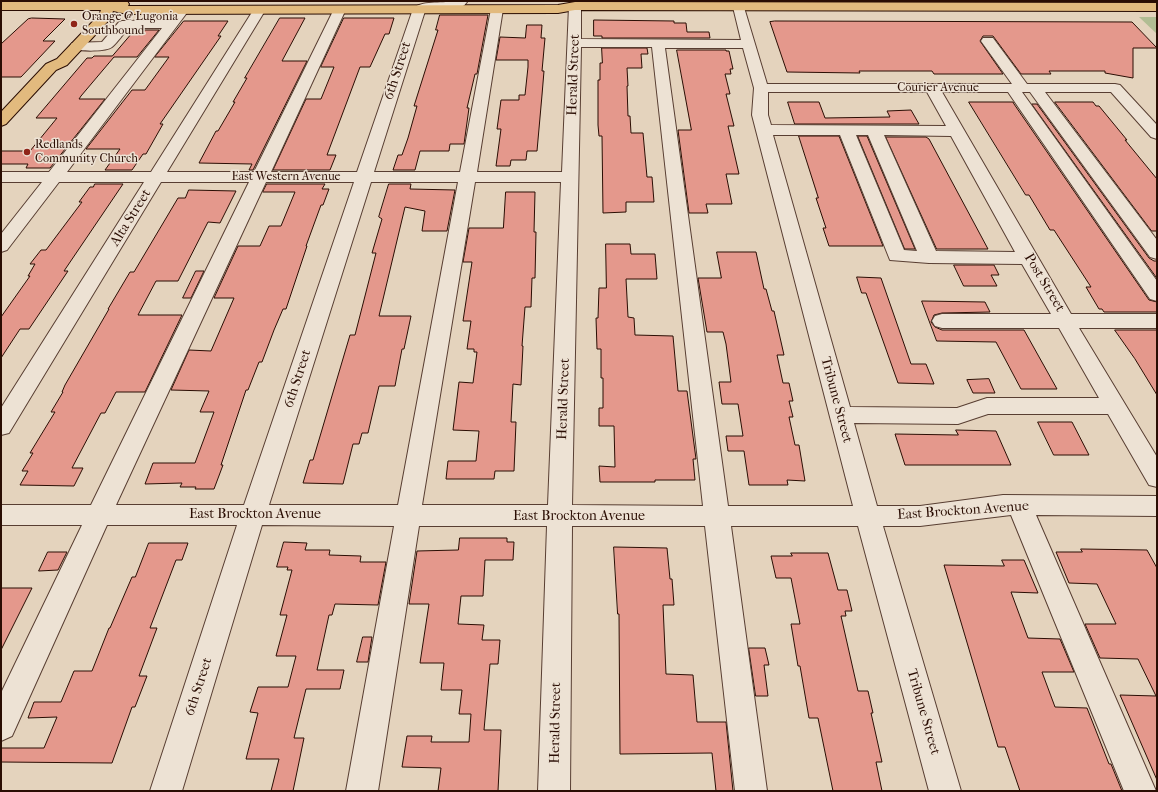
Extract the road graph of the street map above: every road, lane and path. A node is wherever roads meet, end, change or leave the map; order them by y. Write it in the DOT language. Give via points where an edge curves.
graph roads {
  1 [pos="461,2"];
  2 [pos="111,4"];
  3 [pos="417,4"];
  4 [pos="1,6"];
  5 [pos="575,6"];
  6 [pos="739,7"];
  7 [pos="1157,7"];
  8 [pos="260,9"];
  9 [pos="340,9"];
  10 [pos="497,9"];
  11 [pos="183,10"];
  12 [pos="172,24"];
  13 [pos="988,41"];
  14 [pos="575,43"];
  15 [pos="658,44"];
  16 [pos="749,44"];
  17 [pos="77,46"];
  18 [pos="51,67"];
  19 [pos="761,88"];
  20 [pos="932,88"];
  21 [pos="1023,88"];
  22 [pos="1,121"];
  23 [pos="765,130"];
  24 [pos="846,130"];
  25 [pos="874,130"];
  26 [pos="956,131"];
  27 [pos="1157,134"];
  28 [pos="1,177"];
  29 [pos="54,177"];
  30 [pos="157,177"];
  31 [pos="260,177"];
  32 [pos="363,177"];
  33 [pos="468,177"];
  34 [pos="570,177"];
  35 [pos="1,246"];
  36 [pos="1157,253"];
  37 [pos="929,257"];
  38 [pos="1028,258"];
  39 [pos="1157,295"];
  40 [pos="1066,321"];
  41 [pos="1157,321"];
  42 [pos="942,322"];
  43 [pos="1115,406"];
  44 [pos="840,415"];
  45 [pos="1,427"];
  46 [pos="1157,478"];
  47 [pos="1019,505"];
  48 [pos="1157,506"];
  49 [pos="1,515"];
  50 [pos="99,515"];
  51 [pos="254,515"];
  52 [pos="408,516"];
  53 [pos="868,516"];
  54 [pos="560,517"];
  55 [pos="718,517"];
  56 [pos="1,726"];
  57 [pos="166,791"];
  58 [pos="362,791"];
  59 [pos="554,791"];
  60 [pos="751,791"];
  61 [pos="945,791"];
  62 [pos="1140,791"];
  1 -- 3 [label="street" via="452,6"];
  1 -- 5 [label="main road" via="549,2"];
  2 -- 3 [label="main road"];
  2 -- 4 [label="main road"];
  2 -- 11 [label="main road" via="127,10"];
  2 -- 17 [label="main road" via="105,16"];
  2 -- 18 [label="main road" via="92,16 50,62"];
  3 -- 9 [label="main road"];
  3 -- 10 [label="main road"];
  3 -- 32 [label="street, 6th Street"];
  5 -- 6 [label="main road"];
  5 -- 10 [label="main road" via="558,9"];
  5 -- 14 [label="street, Herald Street"];
  6 -- 7 [label="main road"];
  6 -- 16 [label="street, Tribune Street"];
  8 -- 9 [label="main road"];
  8 -- 11 [label="main road"];
  8 -- 30 [label="street, Alta Street"];
  9 -- 31 [label="street"];
  10 -- 33 [label="street"];
  11 -- 12 [label="street"];
  12 -- 17 [label="street" via="127,24 105,46"];
  12 -- 29 [label="street"];
  13 -- 21 [label="street"];
  14 -- 15 [label="street"];
  14 -- 34 [label="street, Herald Street"];
  15 -- 16 [label="street"];
  15 -- 55 [label="street"];
  16 -- 19 [label="street, Tribune Street"];
  17 -- 18 [label="main road" via="62,62"];
  18 -- 22 [label="main road"];
  19 -- 20 [label="street, Courier Avenue"];
  19 -- 23 [label="street, Tribune Street" via="760,115"];
  20 -- 21 [label="street, Courier Avenue"];
  20 -- 26 [label="street, Post Street"];
  21 -- 27 [label="street, Courier Avenue" via="1115,88"];
  21 -- 36 [label="street"];
  21 -- 39 [label="street"];
  23 -- 24 [label="street"];
  23 -- 44 [label="street, Tribune Street"];
  24 -- 25 [label="street"];
  24 -- 37 [label="street" via="897,256"];
  25 -- 26 [label="street"];
  25 -- 37 [label="street"];
  26 -- 38 [label="street, Post Street"];
  28 -- 29 [label="street, East Western Avenue"];
  29 -- 30 [label="street, East Western Avenue"];
  29 -- 35 [label="street"];
  30 -- 31 [label="street, East Western Avenue"];
  30 -- 45 [label="street, Alta Street"];
  31 -- 32 [label="street, East Western Avenue"];
  31 -- 50 [label="street"];
  32 -- 33 [label="street, East Western Avenue"];
  32 -- 51 [label="street, 6th Street"];
  33 -- 34 [label="street, East Western Avenue"];
  33 -- 52 [label="street"];
  34 -- 54 [label="street, Herald Street"];
  37 -- 38 [label="street"];
  38 -- 40 [label="street, Post Street"];
  40 -- 41 [label="street"];
  40 -- 42 [label="street"];
  40 -- 43 [label="street, Post Street"];
  43 -- 44 [label="street" via="987,406 958,416"];
  43 -- 46 [label="street, Post Street"];
  44 -- 53 [label="street, Tribune Street"];
  47 -- 48 [label="street, East Brockton Avenue"];
  47 -- 53 [label="street, East Brockton Avenue" via="985,506 920,516"];
  47 -- 62 [label="street"];
  49 -- 50 [label="street, East Brockton Avenue"];
  50 -- 51 [label="street, East Brockton Avenue"];
  50 -- 56 [label="street"];
  51 -- 52 [label="street, East Brockton Avenue"];
  51 -- 57 [label="street, 6th Street"];
  52 -- 54 [label="street, East Brockton Avenue"];
  52 -- 58 [label="street"];
  53 -- 55 [label="street, East Brockton Avenue"];
  53 -- 61 [label="street, Tribune Street"];
  54 -- 55 [label="street, East Brockton Avenue"];
  54 -- 59 [label="street, Herald Street"];
  55 -- 60 [label="street"];
}
